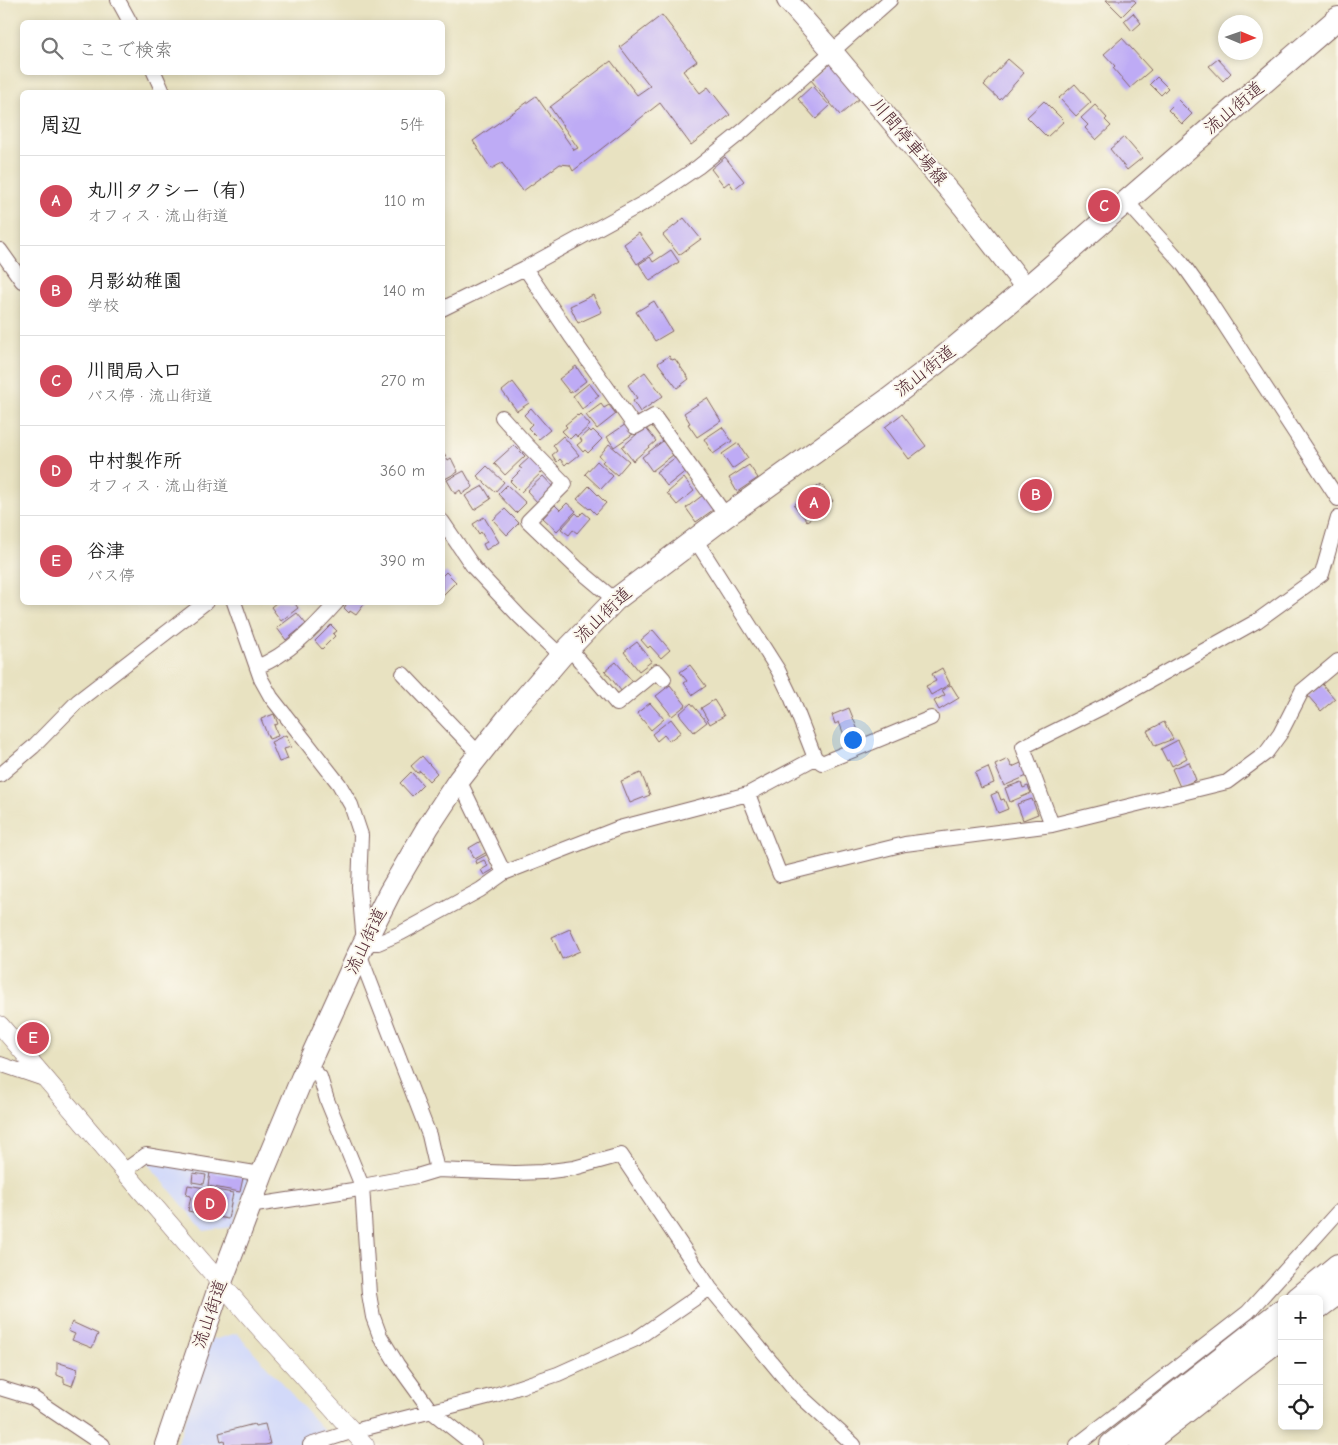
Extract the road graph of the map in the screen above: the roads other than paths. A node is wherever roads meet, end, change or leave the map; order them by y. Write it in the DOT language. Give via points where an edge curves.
graph roads {
  1 [pos="118,0"];
  2 [pos="787,0"];
  3 [pos="890,0"];
  4 [pos="1338,18"];
  5 [pos="129,20"];
  6 [pos="833,52"];
  7 [pos="155,75"];
  8 [pos="162,90"];
  9 [pos="1126,201"];
  10 [pos="0,250"];
  11 [pos="525,268"];
  12 [pos="20,278"];
  13 [pos="1026,288"];
  14 [pos="445,308"];
  15 [pos="502,417"];
  16 [pos="1338,499"];
  17 [pos="726,516"];
  18 [pos="1338,518"];
  19 [pos="445,525"];
  20 [pos="695,539"];
  21 [pos="615,600"];
  22 [pos="202,605"];
  23 [pos="235,605"];
  24 [pos="334,605"];
  25 [pos="565,652"];
  26 [pos="1338,661"];
  27 [pos="257,667"];
  28 [pos="403,674"];
  29 [pos="664,679"];
  30 [pos="931,718"];
  31 [pos="479,754"];
  32 [pos="815,758"];
  33 [pos="0,775"];
  34 [pos="459,780"];
  35 [pos="748,794"];
  36 [pos="1052,825"];
  37 [pos="504,873"];
  38 [pos="361,948"];
  39 [pos="0,1025"];
  40 [pos="0,1064"];
  41 [pos="308,1065"];
  42 [pos="48,1080"];
  43 [pos="438,1170"];
  44 [pos="124,1171"];
  45 [pos="262,1174"];
  46 [pos="362,1186"];
  47 [pos="249,1206"];
  48 [pos="1338,1212"];
  49 [pos="1338,1266"];
  50 [pos="221,1282"];
  51 [pos="710,1288"];
  52 [pos="1338,1292"];
  53 [pos="1303,1295"];
  54 [pos="1323,1303"];
  55 [pos="1278,1314"];
  56 [pos="1278,1339"];
  57 [pos="0,1388"];
  58 [pos="431,1411"];
  59 [pos="354,1431"];
  60 [pos="102,1445"];
  61 [pos="166,1445"];
  62 [pos="310,1445"];
  63 [pos="365,1445"];
  64 [pos="474,1445"];
  65 [pos="854,1445"];
  66 [pos="1077,1445"];
  67 [pos="1112,1445"];
  68 [pos="1142,1445"];
  1 -- 5 [label="street"];
  2 -- 6 [label="main road, 川間停車場線"];
  3 -- 6 [label="street"];
  4 -- 9 [label="main road, 流山街道"];
  6 -- 11 [label="street" via="698,167 651,199"];
  6 -- 13 [label="main road, 川間停車場線" via="964,208"];
  7 -- 8 [label="street"];
  9 -- 13 [label="main road, 流山街道"];
  9 -- 16 [label="street" via="1182,263 1210,301"];
  10 -- 12 [label="street"];
  11 -- 14 [label="street"];
  11 -- 17 [label="street" via="635,428 654,416"];
  13 -- 17 [label="main road, 流山街道" via="935,364"];
  15 -- 21 [label="street" via="565,484 528,521"];
  17 -- 20 [label="main road, 流山街道"];
  18 -- 36 [label="street" via="1322,574 1257,622 1103,708 1023,748"];
  19 -- 25 [label="street" via="474,568 520,617"];
  20 -- 21 [label="main road, 流山街道"];
  20 -- 32 [label="street" via="778,670"];
  21 -- 25 [label="main road, 流山街道"];
  22 -- 33 [label="street" via="78,701"];
  23 -- 27 [label="street"];
  24 -- 27 [label="street" via="295,644 272,661"];
  25 -- 29 [label="street" via="617,704 657,671"];
  25 -- 31 [label="main road, 流山街道"];
  26 -- 36 [label="street" via="1302,691 1280,734 1266,752 1227,782"];
  27 -- 38 [label="street" via="271,697 339,784 351,805 361,835"];
  28 -- 31 [label="street"];
  30 -- 32 [label="street" via="822,763"];
  31 -- 34 [label="main road, 流山街道"];
  32 -- 35 [label="street"];
  34 -- 37 [label="street"];
  34 -- 38 [label="main road, 流山街道" via="390,892"];
  35 -- 36 [label="street" via="780,875 905,844"];
  35 -- 37 [label="street" via="619,828"];
  37 -- 38 [label="street" via="480,890 401,933"];
  38 -- 41 [label="main road, 流山街道"];
  38 -- 43 [label="street" via="426,1127"];
  39 -- 42 [label="street"];
  40 -- 42 [label="street"];
  41 -- 45 [label="main road, 流山街道"];
  41 -- 46 [label="street" via="320,1077 326,1100"];
  42 -- 44 [label="street"];
  43 -- 46 [label="street"];
  43 -- 51 [label="street" via="543,1172 574,1168 620,1155"];
  44 -- 45 [label="street" via="146,1155"];
  44 -- 50 [label="street"];
  45 -- 47 [label="main road, 流山街道"];
  46 -- 47 [label="street"];
  46 -- 58 [label="street" via="373,1317 397,1364"];
  47 -- 50 [label="main road, 流山街道"];
  48 -- 66 [label="street" via="1248,1312"];
  49 -- 53 [label="highway"];
  50 -- 59 [label="street"];
  50 -- 61 [label="main road, 流山街道"];
  51 -- 58 [label="street" via="636,1339 567,1370 495,1395"];
  51 -- 65 [label="street" via="796,1392"];
  52 -- 54 [label="highway"];
  55 -- 67 [label="highway"];
  56 -- 68 [label="highway"];
  57 -- 60 [label="street" via="32,1398"];
  58 -- 59 [label="street"];
  58 -- 64 [label="street"];
  59 -- 62 [label="street"];
  59 -- 63 [label="street"];
}
